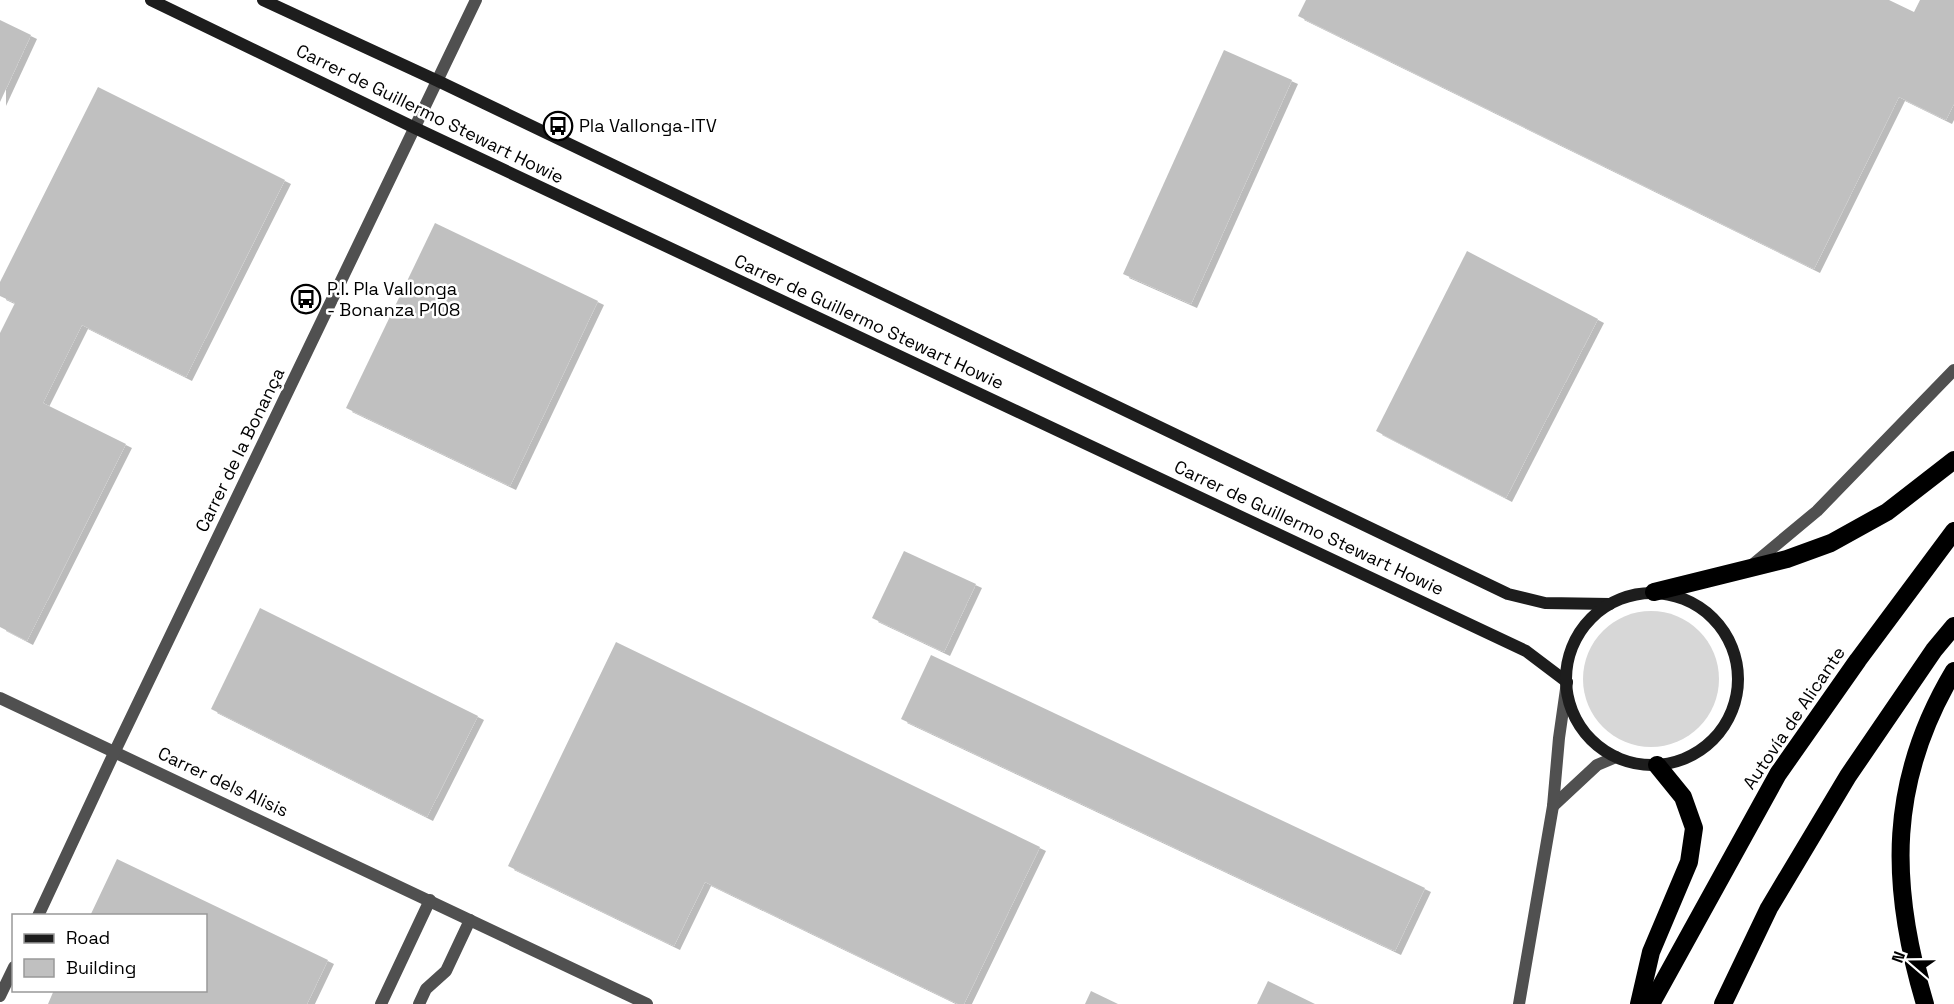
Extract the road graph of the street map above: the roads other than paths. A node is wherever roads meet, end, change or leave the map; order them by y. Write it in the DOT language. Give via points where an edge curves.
graph roads {
  1 [pos="151,0"];
  2 [pos="264,0"];
  3 [pos="476,0"];
  4 [pos="438,81"];
  5 [pos="415,128"];
  6 [pos="1954,370"];
  7 [pos="1954,460"];
  8 [pos="1954,531"];
  9 [pos="1746,570"];
  10 [pos="1654,592"];
  11 [pos="1610,604"];
  12 [pos="1954,626"];
  13 [pos="1954,671"];
  14 [pos="1567,682"];
  15 [pos="0,698"];
  16 [pos="115,751"];
  17 [pos="1616,757"];
  18 [pos="1657,765"];
  19 [pos="1553,806"];
  20 [pos="430,900"];
  21 [pos="38,914"];
  22 [pos="470,920"];
  23 [pos="12,972"];
  24 [pos="0,996"];
  25 [pos="381,1004"];
  26 [pos="419,1004"];
  27 [pos="647,1004"];
  28 [pos="1519,1004"];
  29 [pos="1639,1004"];
  30 [pos="1651,1004"];
  31 [pos="1723,1004"];
  32 [pos="1925,1004"];
  1 -- 5 [label="street, Carrer de Guillermo Stewart Howie"];
  2 -- 4 [label="street, Carrer de Guillermo Stewart Howie"];
  3 -- 4 [label="street, Carrer de la Bonança"];
  4 -- 5 [label="street, Carrer de la Bonança"];
  4 -- 11 [label="street, Carrer de Guillermo Stewart Howie" via="1508,594 1545,603"];
  5 -- 14 [label="street, Carrer de Guillermo Stewart Howie" via="1492,634 1526,651"];
  5 -- 16 [label="street, Carrer de la Bonança"];
  6 -- 9 [label="street" via="1817,511"];
  7 -- 9 [label="highway" via="1887,512 1831,543"];
  8 -- 30 [label="highway, Autovía de Alicante" via="1778,774"];
  9 -- 10 [label="highway"];
  10 -- 11 [label="street"];
  10 -- 18 [label="street" via="1683,598 1708,612 1727,635 1737,662 1738,682 1728,719 1710,742 1686,758"];
  11 -- 14 [label="street" via="1594,615 1573,645"];
  12 -- 31 [label="highway" via="1848,776 1769,908"];
  13 -- 32 [label="highway" via="1937,699 1914,756 1901,820 1900,882 1911,958"];
  14 -- 17 [label="street" via="1576,718 1600,747"];
  14 -- 19 [label="street"];
  15 -- 16 [label="street, Carrer dels Alisis"];
  16 -- 20 [label="street, Carrer dels Alisis"];
  16 -- 21 [label="street, Carrer de la Bonança"];
  17 -- 18 [label="street"];
  17 -- 19 [label="street" via="1597,765"];
  18 -- 29 [label="highway" via="1683,797 1694,828 1689,862 1651,952"];
  19 -- 28 [label="street"];
  20 -- 22 [label="street, Carrer dels Alisis"];
  20 -- 25 [label="street"];
  22 -- 26 [label="street" via="446,970 426,989"];
  22 -- 27 [label="street, Carrer dels Alisis"];
  23 -- 24 [label="street"];
}
